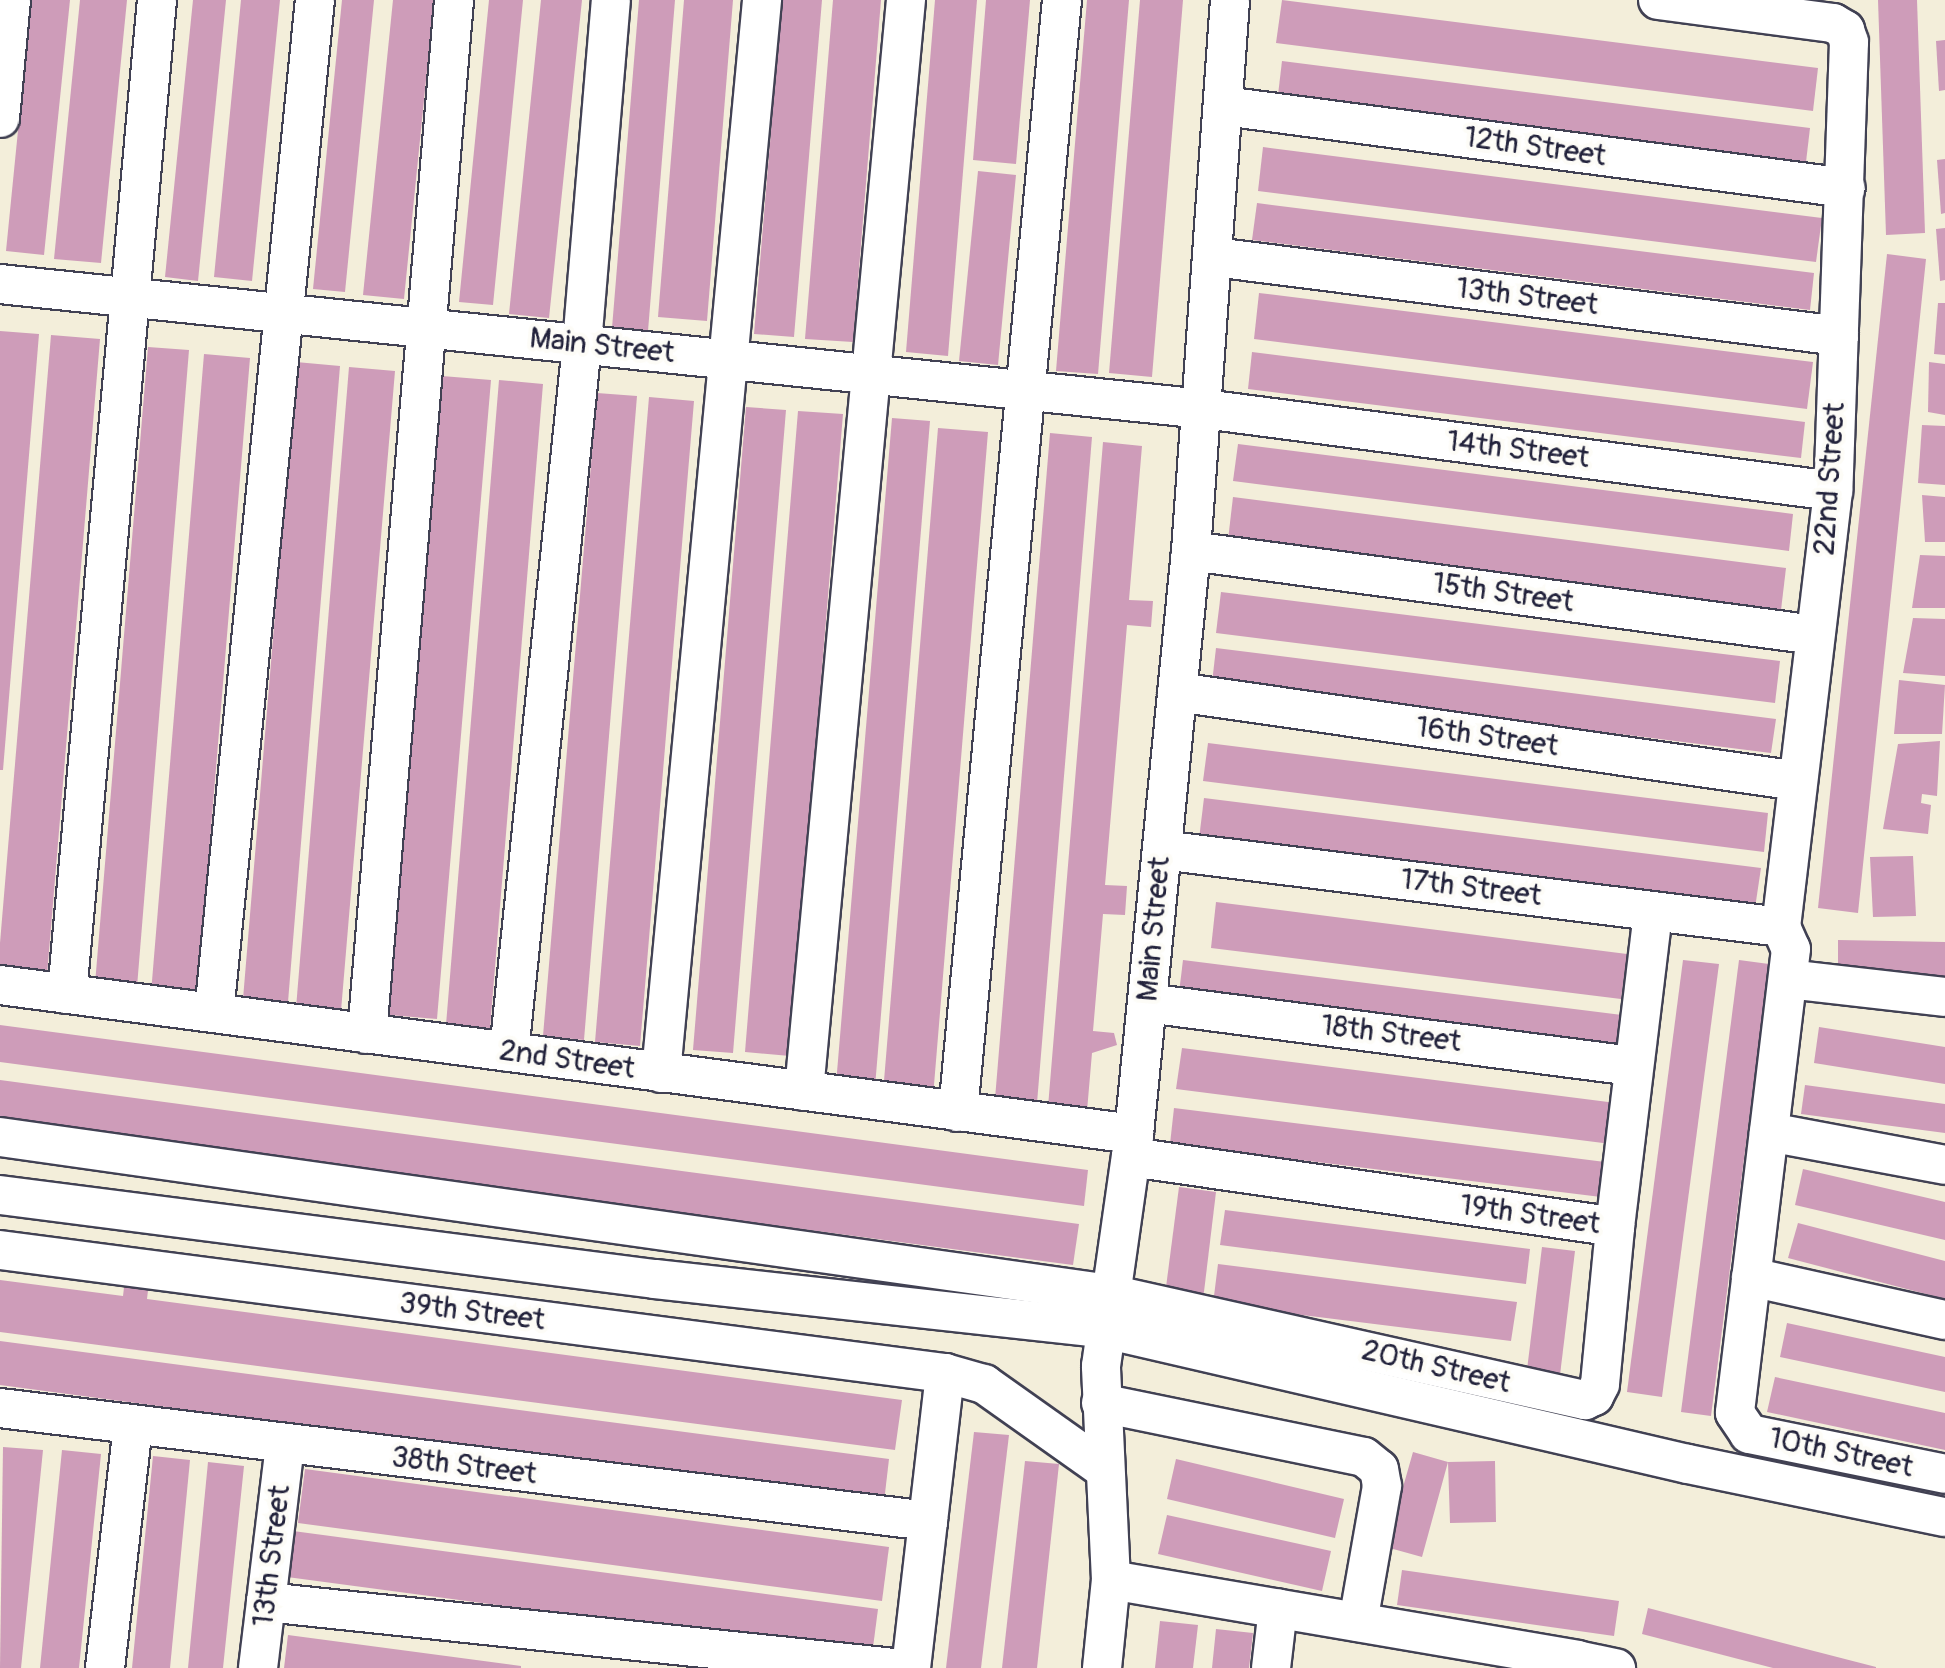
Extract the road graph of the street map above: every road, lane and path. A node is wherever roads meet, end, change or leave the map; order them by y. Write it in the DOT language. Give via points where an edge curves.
graph roads {
  1 [pos="11,0"];
  2 [pos="156,0"];
  3 [pos="316,0"];
  4 [pos="454,0"];
  5 [pos="611,0"];
  6 [pos="762,0"];
  7 [pos="906,0"];
  8 [pos="1062,0"];
  9 [pos="1230,0"];
  10 [pos="1658,0"];
  11 [pos="1224,106"];
  12 [pos="0,118"];
  13 [pos="1846,188"];
  14 [pos="1214,257"];
  15 [pos="0,284"];
  16 [pos="133,297"];
  17 [pos="285,313"];
  18 [pos="426,328"];
  19 [pos="1840,336"];
  20 [pos="582,344"];
  21 [pos="728,359"];
  22 [pos="873,374"];
  23 [pos="1028,390"];
  24 [pos="1204,409"];
  25 [pos="1833,491"];
  26 [pos="1190,551"];
  27 [pos="1815,635"];
  28 [pos="1176,692"];
  29 [pos="1798,782"];
  30 [pos="1162,850"];
  31 [pos="1653,911"];
  32 [pos="1781,926"];
  33 [pos="1788,980"];
  34 [pos="0,985"];
  35 [pos="67,994"];
  36 [pos="1945,997"];
  37 [pos="1147,1003"];
  38 [pos="214,1013"];
  39 [pos="367,1034"];
  40 [pos="509,1052"];
  41 [pos="1634,1066"];
  42 [pos="661,1072"];
  43 [pos="804,1091"];
  44 [pos="958,1112"];
  45 [pos="1769,1132"];
  46 [pos="0,1137"];
  47 [pos="1132,1146"];
  48 [pos="1945,1164"];
  49 [pos="0,1196"];
  50 [pos="1615,1227"];
  51 [pos="0,1250"];
  52 [pos="1751,1277"];
  53 [pos="1945,1320"];
  54 [pos="1104,1345"];
  55 [pos="945,1373"];
  56 [pos="0,1408"];
  57 [pos="133,1425"];
  58 [pos="1739,1425"];
  59 [pos="285,1444"];
  60 [pos="1104,1469"];
  61 [pos="1945,1474"];
  62 [pos="1945,1517"];
  63 [pos="928,1522"];
  64 [pos="1111,1580"];
  65 [pos="266,1602"];
  66 [pos="1278,1608"];
  67 [pos="1358,1622"];
  68 [pos="1432,1652"];
  69 [pos="658,1656"];
  70 [pos="1577,1664"];
  71 [pos="105,1668"];
  72 [pos="258,1668"];
  73 [pos="894,1668"];
  74 [pos="910,1668"];
  75 [pos="1102,1668"];
  76 [pos="1271,1668"];
  77 [pos="1616,1668"];
  1 -- 12 [label="street"];
  2 -- 16 [label="street"];
  3 -- 17 [label="street"];
  4 -- 18 [label="street"];
  5 -- 20 [label="street"];
  6 -- 21 [label="street"];
  7 -- 22 [label="street"];
  8 -- 23 [label="street"];
  9 -- 11 [label="street, Main Street"];
  10 -- 13 [label="street, 22nd Street" via="1833,23 1845,30"];
  11 -- 13 [label="street, 12th Street"];
  11 -- 14 [label="street, Main Street"];
  13 -- 19 [label="street, 22nd Street"];
  14 -- 19 [label="street, 13th Street"];
  14 -- 24 [label="street, Main Street"];
  15 -- 16 [label="street, Main Street"];
  16 -- 17 [label="street, Main Street"];
  16 -- 35 [label="street"];
  17 -- 18 [label="street, Main Street"];
  17 -- 38 [label="street"];
  18 -- 20 [label="street, Main Street"];
  18 -- 39 [label="street"];
  19 -- 25 [label="street, 22nd Street"];
  20 -- 21 [label="street, Main Street"];
  20 -- 40 [label="street"];
  21 -- 22 [label="street, Main Street"];
  21 -- 42 [label="street"];
  22 -- 23 [label="street, Main Street"];
  22 -- 43 [label="street"];
  23 -- 24 [label="street, Main Street"];
  23 -- 44 [label="street"];
  24 -- 25 [label="street, 14th Street"];
  24 -- 26 [label="street, Main Street"];
  25 -- 27 [label="street, 22nd Street"];
  26 -- 27 [label="street, 15th Street"];
  26 -- 28 [label="street, Main Street"];
  27 -- 29 [label="street, 22nd Street"];
  28 -- 29 [label="street, 16th Street"];
  28 -- 30 [label="street, Main Street"];
  29 -- 32 [label="street, 22nd Street"];
  30 -- 31 [label="street, 17th Street"];
  30 -- 37 [label="street, Main Street"];
  31 -- 32 [label="street, 17th Street"];
  31 -- 41 [label="street, 19th Street"];
  32 -- 33 [label="street, 22nd Street" via="1791,949"];
  33 -- 36 [label="street"];
  33 -- 45 [label="street, 22nd Street"];
  34 -- 35 [label="street, 2nd Street"];
  35 -- 38 [label="street, 2nd Street"];
  37 -- 41 [label="street, 18th Street"];
  37 -- 47 [label="street, Main Street"];
  38 -- 39 [label="street, 2nd Street"];
  39 -- 40 [label="street, 2nd Street"];
  40 -- 42 [label="street, 2nd Street"];
  41 -- 50 [label="street, 19th Street"];
  42 -- 43 [label="street, 2nd Street"];
  43 -- 44 [label="street, 2nd Street"];
  44 -- 47 [label="street, 2nd Street"];
  45 -- 48 [label="street"];
  45 -- 52 [label="street, 22nd Street"];
  46 -- 54 [label="street"];
  47 -- 50 [label="street, 19th Street"];
  47 -- 54 [label="street, Main Street"];
  49 -- 54 [label="street" via="655,1279"];
  50 -- 54 [label="street, 20th Street" via="1600,1384 1585,1400"];
  51 -- 55 [label="street, 39th Street"];
  52 -- 53 [label="street"];
  52 -- 58 [label="street, 22nd Street" via="1734,1412"];
  54 -- 60 [label="street, Main Street"];
  54 -- 62 [label="street"];
  54 -- 67 [label="street" via="1379,1469 1382,1486"];
  55 -- 60 [label="street, 39th Street" via="984,1384"];
  55 -- 63 [label="street"];
  56 -- 57 [label="street, 38th Street"];
  57 -- 59 [label="street, 38th Street"];
  57 -- 71 [label="street"];
  58 -- 61 [label="street, 10th Street" via="1748,1434"];
  59 -- 63 [label="street, 38th Street"];
  59 -- 65 [label="street, 13th Street"];
  60 -- 64 [label="street, Main Street"];
  63 -- 74 [label="street"];
  64 -- 66 [label="street"];
  64 -- 75 [label="street, Main Street"];
  65 -- 69 [label="street"];
  65 -- 72 [label="street, 13th Street"];
  66 -- 67 [label="street"];
  66 -- 76 [label="street"];
  67 -- 68 [label="street"];
  68 -- 70 [label="street"];
  69 -- 73 [label="street"];
  70 -- 77 [label="street"];
}
